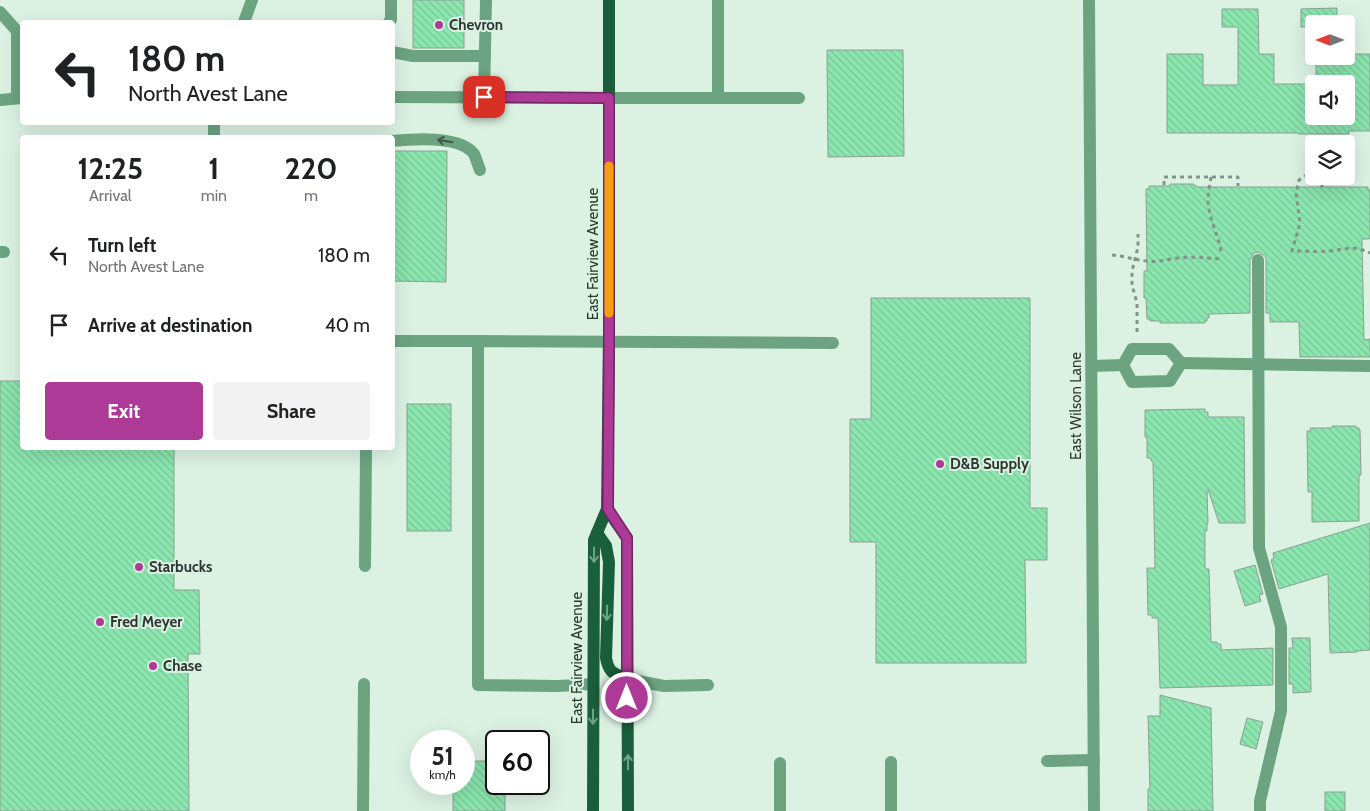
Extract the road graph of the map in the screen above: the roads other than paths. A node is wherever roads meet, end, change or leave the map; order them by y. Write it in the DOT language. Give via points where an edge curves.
graph roads {
  1 [pos="252,0"];
  2 [pos="391,0"];
  3 [pos="486,0"];
  4 [pos="609,0"];
  5 [pos="718,0"];
  6 [pos="1089,0"];
  7 [pos="0,12"];
  8 [pos="245,20"];
  9 [pos="391,20"];
  10 [pos="395,53"];
  11 [pos="485,56"];
  12 [pos="484,97"];
  13 [pos="20,98"];
  14 [pos="395,98"];
  15 [pos="609,98"];
  16 [pos="718,98"];
  17 [pos="799,98"];
  18 [pos="0,100"];
  19 [pos="395,141"];
  20 [pos="480,170"];
  21 [pos="1258,260"];
  22 [pos="395,341"];
  23 [pos="478,341"];
  24 [pos="609,341"];
  25 [pos="833,344"];
  26 [pos="1181,363"];
  27 [pos="1123,365"];
  28 [pos="1258,365"];
  29 [pos="1092,366"];
  30 [pos="1370,366"];
  31 [pos="366,450"];
  32 [pos="608,509"];
  33 [pos="597,533"];
  34 [pos="365,566"];
  35 [pos="627,679"];
  36 [pos="364,684"];
  37 [pos="592,684"];
  38 [pos="708,685"];
  39 [pos="1094,760"];
  40 [pos="1047,761"];
  41 [pos="891,762"];
  42 [pos="780,763"];
  43 [pos="363,811"];
  44 [pos="593,811"];
  45 [pos="628,811"];
  46 [pos="780,811"];
  47 [pos="891,811"];
  48 [pos="1094,811"];
  49 [pos="1260,811"];
  1 -- 8 [label="street"];
  2 -- 9 [label="street"];
  3 -- 11 [label="street"];
  4 -- 15 [label="main road, East Fairview Avenue"];
  5 -- 16 [label="street"];
  6 -- 29 [label="street, East Wilson Lane"];
  7 -- 13 [label="street" via="17,31"];
  10 -- 11 [label="street" via="413,56"];
  11 -- 12 [label="street"];
  12 -- 14 [label="street"];
  12 -- 15 [label="street"];
  13 -- 18 [label="street"];
  15 -- 16 [label="street"];
  15 -- 24 [label="main road, East Fairview Avenue"];
  16 -- 17 [label="street"];
  20 -- 19 [label="street, one-way" via="474,154 464,146 434,140"];
  21 -- 28 [label="street"];
  22 -- 23 [label="street"];
  23 -- 24 [label="street"];
  23 -- 37 [label="street" via="478,684"];
  24 -- 25 [label="street"];
  24 -- 32 [label="main road, East Fairview Avenue"];
  26 -- 27 [label="street" via="1169,349 1132,350"];
  26 -- 27 [label="street" via="1170,381 1132,382"];
  26 -- 28 [label="street"];
  27 -- 29 [label="street"];
  28 -- 30 [label="street"];
  28 -- 49 [label="street" via="1259,548 1281,627 1281,711"];
  29 -- 39 [label="street, East Wilson Lane"];
  31 -- 34 [label="street"];
  32 -- 33 [label="main road, East Fairview Avenue"];
  32 -- 35 [label="main road" via="627,538"];
  33 -- 35 [label="main road, one-way" via="606,546 609,562 608,668"];
  33 -- 37 [label="main road, East Fairview Avenue, one-way" via="594,540"];
  35 -- 38 [label="street" via="664,686"];
  45 -- 35 [label="main road, one-way"];
  36 -- 43 [label="street"];
  37 -- 44 [label="main road, East Fairview Avenue, one-way"];
  39 -- 40 [label="street"];
  39 -- 48 [label="street, East Wilson Lane"];
  41 -- 47 [label="street"];
  42 -- 46 [label="street"];
}
